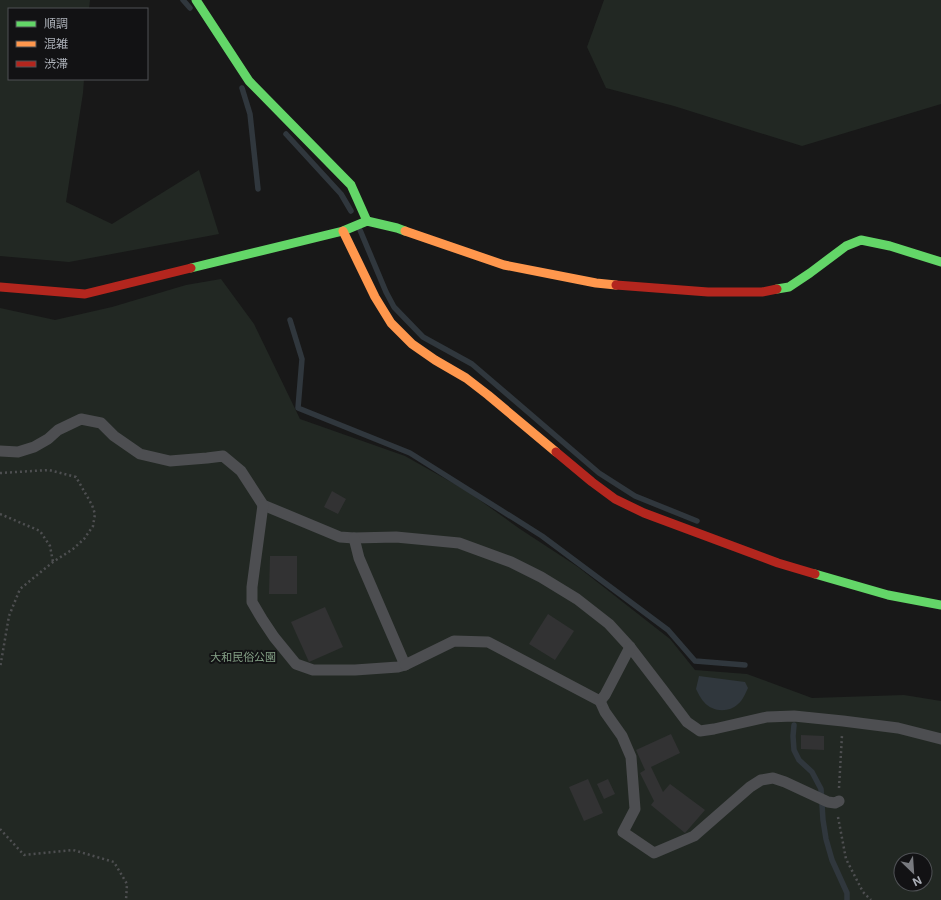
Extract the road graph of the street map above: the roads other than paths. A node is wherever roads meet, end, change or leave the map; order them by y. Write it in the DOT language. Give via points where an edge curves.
graph roads {
  1 [pos="196,0"];
  2 [pos="367,221"];
  3 [pos="343,231"];
  4 [pos="941,262"];
  5 [pos="0,287"];
  6 [pos="0,452"];
  7 [pos="264,505"];
  8 [pos="354,538"];
  9 [pos="941,605"];
  10 [pos="630,648"];
  11 [pos="405,665"];
  12 [pos="600,701"];
  13 [pos="941,738"];
  14 [pos="833,801"];
  1 -- 2 [label="street" via="249,81 350,185"];
  2 -- 3 [label="street"];
  2 -- 4 [label="street" via="397,228 504,265 596,283 708,292 762,292 789,287 846,246 861,240"];
  3 -- 5 [label="street" via="85,294"];
  3 -- 9 [label="street" via="375,297 391,323 412,344 466,378 615,499 644,513 778,563 881,593"];
  6 -- 7 [label="lane" via="18,452 34,447 58,430 81,419 101,423 114,436 140,454 170,461 223,456 241,471"];
  7 -- 8 [label="lane" via="340,537"];
  7 -- 11 [label="lane" via="252,602 296,664 312,670 355,670"];
  8 -- 10 [label="lane" via="396,537 459,543 511,562 577,599 609,624"];
  8 -- 11 [label="lane"];
  10 -- 12 [label="lane"];
  10 -- 13 [label="lane" via="688,722 700,730 767,717 794,716 898,728"];
  11 -- 12 [label="lane" via="454,641 488,642"];
  12 -- 14 [label="lane" via="622,736 631,757 635,809 623,832 654,853 694,836 750,787 762,780 773,778"];
}
